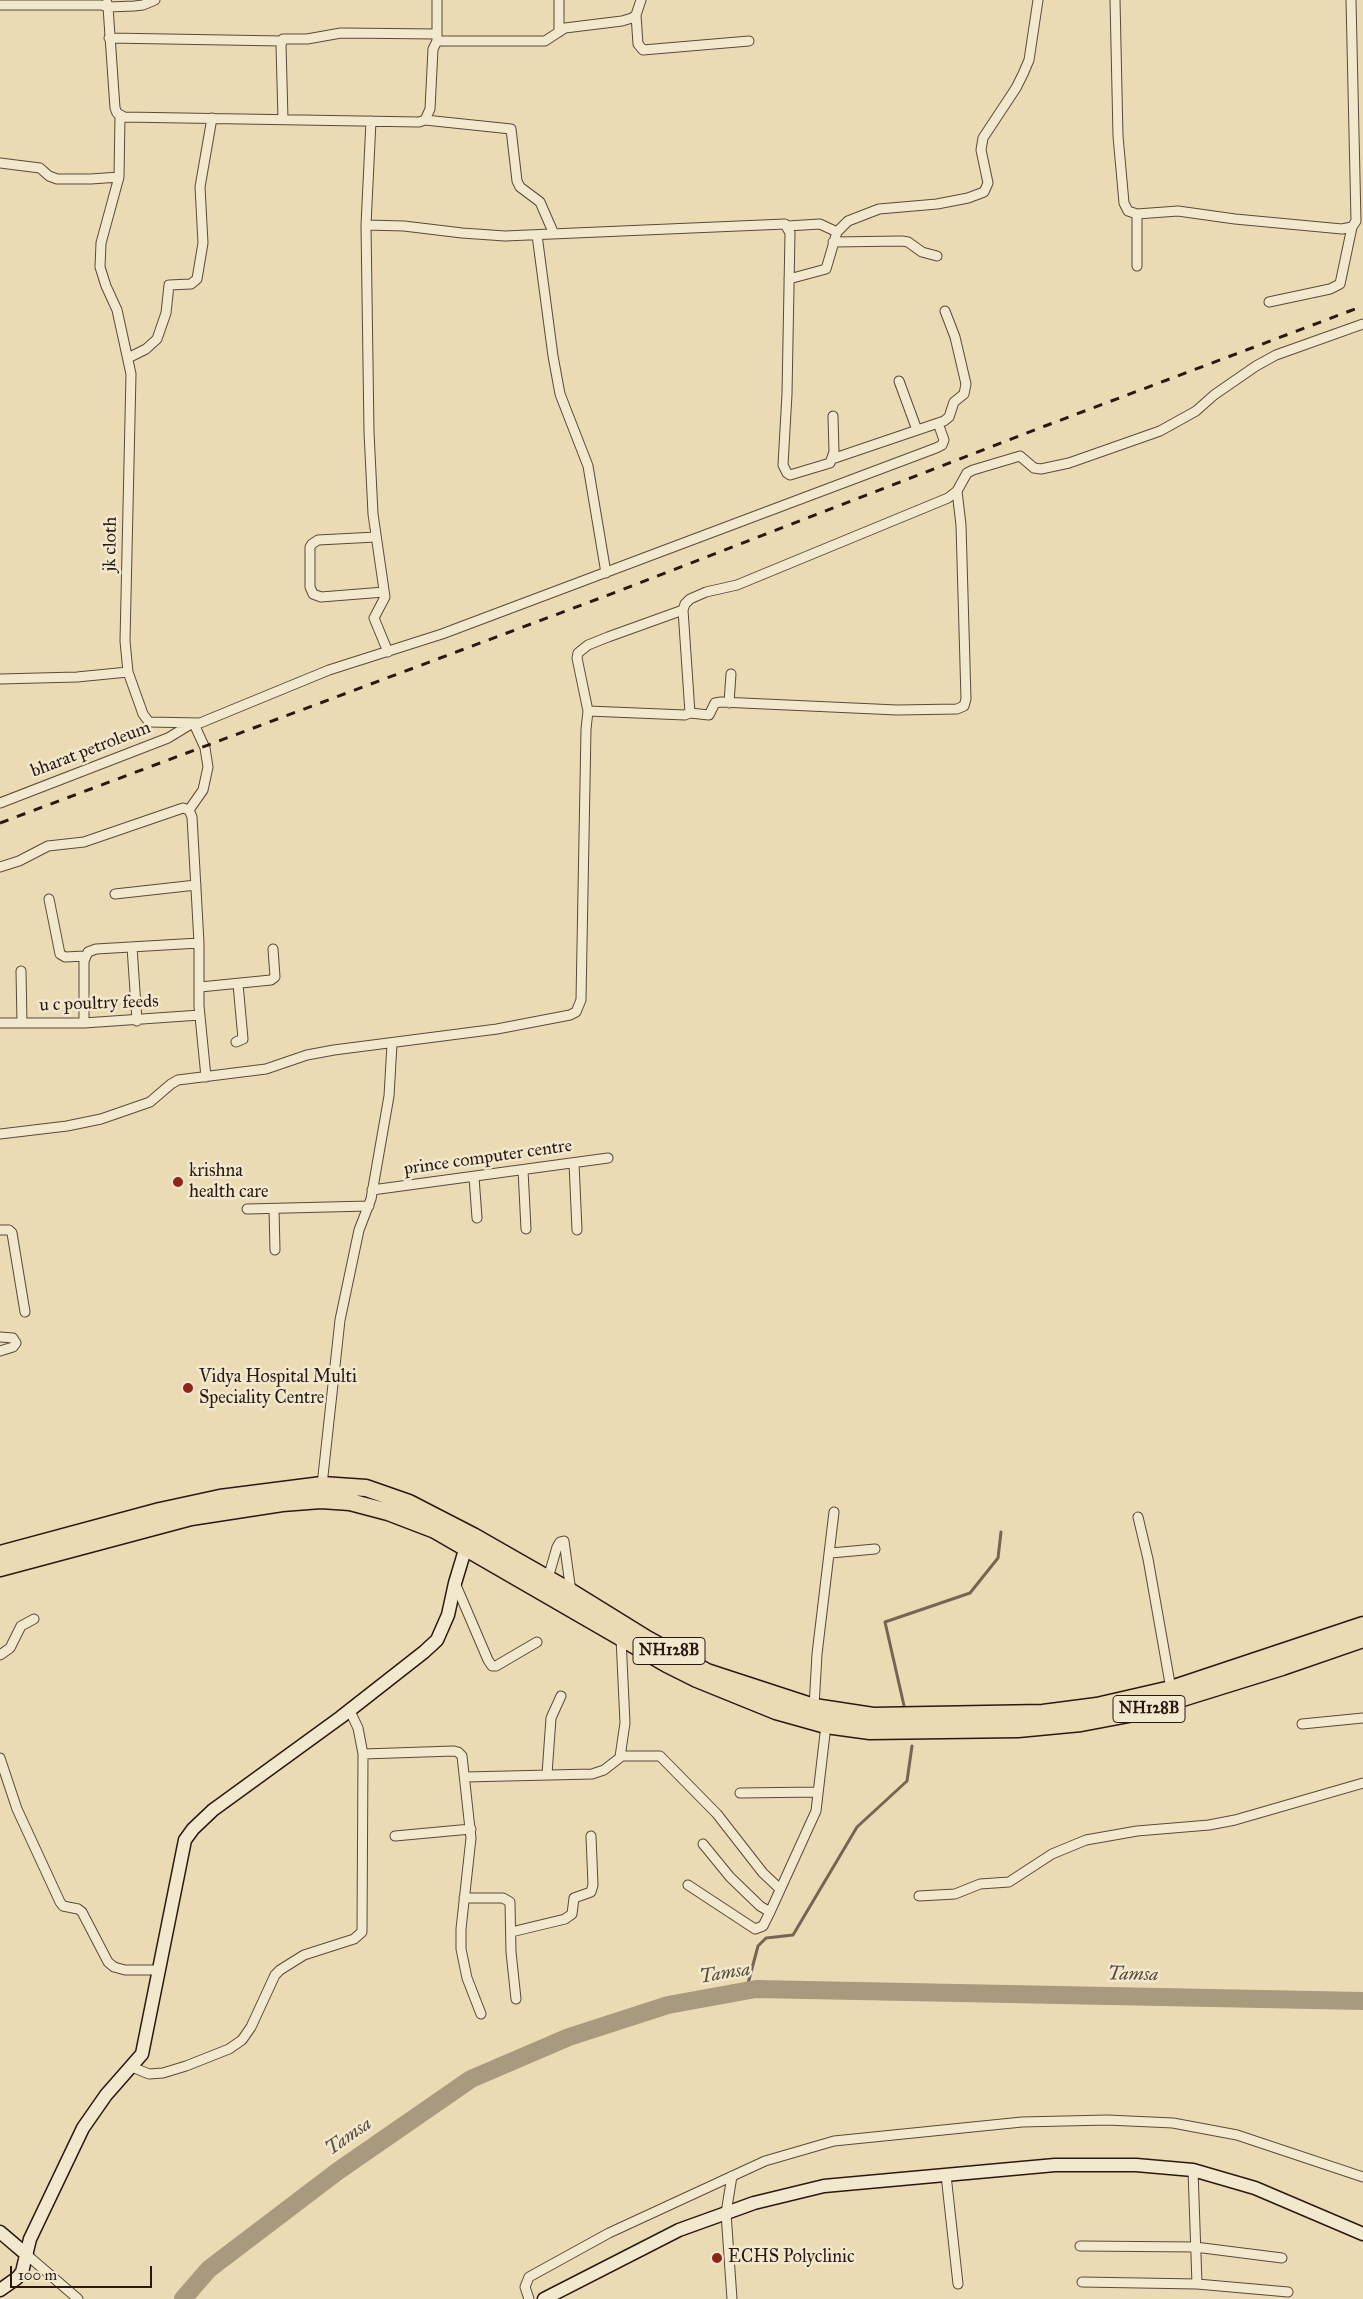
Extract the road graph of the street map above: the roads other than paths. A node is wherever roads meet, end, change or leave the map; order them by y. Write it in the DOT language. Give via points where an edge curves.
graph roads {
  1 [pos="155,0"];
  2 [pos="437,0"];
  3 [pos="559,0"];
  4 [pos="641,0"];
  5 [pos="1038,0"];
  6 [pos="1115,0"];
  7 [pos="1351,0"];
  8 [pos="107,4"];
  9 [pos="0,5"];
  10 [pos="636,15"];
  11 [pos="559,32"];
  12 [pos="437,37"];
  13 [pos="109,38"];
  14 [pos="282,41"];
  15 [pos="749,41"];
  16 [pos="120,116"];
  17 [pos="212,118"];
  18 [pos="283,119"];
  19 [pos="424,120"];
  20 [pos="371,121"];
  21 [pos="0,163"];
  22 [pos="119,177"];
  23 [pos="1137,214"];
  24 [pos="1357,223"];
  25 [pos="366,225"];
  26 [pos="787,226"];
  27 [pos="837,232"];
  28 [pos="554,234"];
  29 [pos="537,235"];
  30 [pos="833,242"];
  31 [pos="936,256"];
  32 [pos="1137,266"];
  33 [pos="789,279"];
  34 [pos="1269,302"];
  35 [pos="945,311"];
  36 [pos="1363,324"];
  37 [pos="128,358"];
  38 [pos="899,381"];
  39 [pos="833,416"];
  40 [pos="938,423"];
  41 [pos="917,430"];
  42 [pos="832,460"];
  43 [pos="957,491"];
  44 [pos="376,537"];
  45 [pos="606,573"];
  46 [pos="384,592"];
  47 [pos="683,610"];
  48 [pos="388,652"];
  49 [pos="128,672"];
  50 [pos="731,674"];
  51 [pos="0,679"];
  52 [pos="729,702"];
  53 [pos="588,711"];
  54 [pos="690,713"];
  55 [pos="192,724"];
  56 [pos="0,803"];
  57 [pos="190,810"];
  58 [pos="0,867"];
  59 [pos="196,885"];
  60 [pos="116,894"];
  61 [pos="49,899"];
  62 [pos="199,943"];
  63 [pos="132,947"];
  64 [pos="273,949"];
  65 [pos="84,956"];
  66 [pos="21,971"];
  67 [pos="238,984"];
  68 [pos="200,987"];
  69 [pos="200,1015"];
  70 [pos="137,1021"];
  71 [pos="0,1023"];
  72 [pos="22,1023"];
  73 [pos="84,1023"];
  74 [pos="236,1042"];
  75 [pos="392,1044"];
  76 [pos="206,1077"];
  77 [pos="0,1134"];
  78 [pos="608,1158"];
  79 [pos="574,1163"];
  80 [pos="523,1170"];
  81 [pos="474,1177"];
  82 [pos="372,1190"];
  83 [pos="369,1206"];
  84 [pos="274,1208"];
  85 [pos="247,1209"];
  86 [pos="477,1218"];
  87 [pos="526,1229"];
  88 [pos="0,1230"];
  89 [pos="577,1230"];
  90 [pos="275,1250"];
  91 [pos="25,1312"];
  92 [pos="0,1337"];
  93 [pos="0,1350"];
  94 [pos="322,1485"];
  95 [pos="834,1512"];
  96 [pos="1138,1517"];
  97 [pos="468,1541"];
  98 [pos="875,1549"];
  99 [pos="831,1553"];
  100 [pos="0,1554"];
  101 [pos="0,1568"];
  102 [pos="548,1578"];
  103 [pos="454,1583"];
  104 [pos="571,1592"];
  105 [pos="34,1619"];
  106 [pos="1363,1625"];
  107 [pos="621,1638"];
  108 [pos="1363,1639"];
  109 [pos="537,1642"];
  110 [pos="0,1655"];
  111 [pos="1171,1690"];
  112 [pos="561,1696"];
  113 [pos="814,1707"];
  114 [pos="349,1709"];
  115 [pos="1363,1718"];
  116 [pos="1302,1724"];
  117 [pos="826,1725"];
  118 [pos="362,1754"];
  119 [pos="620,1757"];
  120 [pos="0,1758"];
  121 [pos="547,1774"];
  122 [pos="465,1777"];
  123 [pos="1363,1784"];
  124 [pos="818,1792"];
  125 [pos="740,1793"];
  126 [pos="471,1829"];
  127 [pos="395,1836"];
  128 [pos="591,1836"];
  129 [pos="703,1844"];
  130 [pos="688,1885"];
  131 [pos="780,1889"];
  132 [pos="919,1896"];
  133 [pos="464,1898"];
  134 [pos="770,1912"];
  135 [pos="511,1932"];
  136 [pos="160,1970"];
  137 [pos="516,1999"];
  138 [pos="481,2014"];
  139 [pos="132,2067"];
  140 [pos="1193,2170"];
  141 [pos="946,2175"];
  142 [pos="732,2176"];
  143 [pos="1363,2177"];
  144 [pos="726,2212"];
  145 [pos="0,2232"];
  146 [pos="1363,2234"];
  147 [pos="1080,2246"];
  148 [pos="1196,2247"];
  149 [pos="27,2256"];
  150 [pos="1282,2258"];
  151 [pos="1082,2282"];
  152 [pos="958,2284"];
  153 [pos="1198,2284"];
  154 [pos="0,2290"];
  155 [pos="1288,2292"];
  156 [pos="78,2299"];
  157 [pos="529,2299"];
  158 [pos="544,2299"];
  159 [pos="732,2299"];
  1 -- 8 [label="street" via="144,5"];
  2 -- 12 [label="street"];
  3 -- 11 [label="street"];
  4 -- 10 [label="street"];
  5 -- 27 [label="street" via="1029,60 1016,88 983,138 981,150 988,183 984,192 937,204 879,209 848,221"];
  6 -- 23 [label="street" via="1118,136 1124,202 1128,211"];
  7 -- 24 [label="street"];
  8 -- 9 [label="street"];
  8 -- 13 [label="street, jk cloth"];
  10 -- 11 [label="street" via="622,21 575,26"];
  10 -- 15 [label="street" via="638,44 643,50"];
  11 -- 12 [label="street" via="552,38 536,42"];
  12 -- 14 [label="street" via="330,34"];
  12 -- 19 [label="street" via="433,49 430,109"];
  13 -- 14 [label="street"];
  13 -- 16 [label="street, jk cloth" via="115,108"];
  14 -- 18 [label="street"];
  16 -- 17 [label="street"];
  16 -- 22 [label="street, jk cloth"];
  17 -- 18 [label="street"];
  17 -- 37 [label="street" via="200,187 203,243 198,279 191,284 169,285 166,314 157,339"];
  18 -- 20 [label="street"];
  19 -- 20 [label="street"];
  19 -- 28 [label="street" via="512,129 517,181 540,202"];
  20 -- 25 [label="street"];
  21 -- 22 [label="street" via="40,168 57,178"];
  22 -- 37 [label="street, jk cloth" via="102,243 100,267 117,310"];
  23 -- 24 [label="street" via="1178,211 1342,229"];
  23 -- 32 [label="street"];
  24 -- 34 [label="street" via="1340,284 1330,290"];
  25 -- 29 [label="street" via="480,235"];
  25 -- 44 [label="street" via="370,432"];
  26 -- 27 [label="street" via="820,224"];
  26 -- 28 [label="street"];
  26 -- 33 [label="street" via="790,233"];
  27 -- 30 [label="street"];
  28 -- 29 [label="street"];
  29 -- 45 [label="street" via="560,394 588,466"];
  30 -- 31 [label="street" via="902,241"];
  30 -- 33 [label="street" via="826,269"];
  33 -- 42 [label="street" via="783,469 790,474 826,465"];
  35 -- 40 [label="street" via="955,337 966,390 954,402 949,416"];
  36 -- 43 [label="street" via="1276,355 1214,395 1196,411 1160,431 1080,460 1041,469 1034,468 1020,456 1009,458 967,473"];
  37 -- 49 [label="street, jk cloth" via="131,385 125,641"];
  38 -- 41 [label="street"];
  39 -- 42 [label="street"];
  40 -- 41 [label="street"];
  40 -- 45 [label="street, jk cloth" via="944,440 942,446"];
  41 -- 42 [label="street"];
  43 -- 47 [label="street" via="943,500 737,585 706,592 690,599"];
  43 -- 52 [label="street" via="961,525 964,706 958,709 897,710"];
  44 -- 46 [label="street"];
  44 -- 46 [label="street" via="318,540 312,544 310,587 313,594 321,597"];
  45 -- 48 [label="street, jk cloth"];
  46 -- 48 [label="street" via="383,603 374,618"];
  47 -- 53 [label="street" via="582,649 577,658"];
  47 -- 54 [label="street"];
  48 -- 55 [label="street, jk cloth" via="344,664"];
  49 -- 51 [label="street"];
  49 -- 55 [label="street, jk cloth" via="149,722"];
  50 -- 52 [label="street"];
  52 -- 54 [label="street" via="715,704 709,715"];
  53 -- 54 [label="street"];
  53 -- 75 [label="street" via="581,1000 576,1012 497,1029"];
  55 -- 56 [label="street, bharat petroleum" via="168,738"];
  55 -- 57 [label="street" via="205,748 208,767 204,790"];
  57 -- 58 [label="street" via="183,808 84,842 48,846 18,862"];
  57 -- 59 [label="street"];
  59 -- 60 [label="street"];
  59 -- 62 [label="street"];
  61 -- 65 [label="street" via="60,954"];
  62 -- 63 [label="street"];
  62 -- 68 [label="street"];
  63 -- 65 [label="street" via="96,949"];
  63 -- 70 [label="street"];
  64 -- 67 [label="street" via="273,979"];
  65 -- 73 [label="street"];
  66 -- 72 [label="street"];
  67 -- 68 [label="street"];
  67 -- 74 [label="street" via="243,1039"];
  68 -- 69 [label="street"];
  69 -- 70 [label="street, u c poultry feeds"];
  69 -- 76 [label="street"];
  70 -- 73 [label="street, u c poultry feeds"];
  71 -- 72 [label="street, u c poultry feeds"];
  72 -- 73 [label="street, u c poultry feeds"];
  75 -- 76 [label="street" via="334,1050 266,1069"];
  75 -- 82 [label="street" via="390,1087"];
  76 -- 77 [label="street" via="178,1080 150,1102 82,1124"];
  78 -- 79 [label="street, prince computer centre"];
  79 -- 80 [label="street, prince computer centre"];
  79 -- 89 [label="street"];
  80 -- 81 [label="street, prince computer centre"];
  80 -- 87 [label="street"];
  81 -- 82 [label="street, prince computer centre"];
  81 -- 86 [label="street"];
  82 -- 83 [label="street"];
  83 -- 84 [label="street"];
  83 -- 94 [label="street" via="359,1230 340,1320"];
  84 -- 85 [label="street"];
  84 -- 90 [label="street"];
  88 -- 91 [label="street" via="9,1230 12,1234"];
  92 -- 93 [label="street" via="14,1340 13,1347"];
  94 -- 97 [label="highway, NH128B" via="366,1488 409,1503"];
  94 -- 100 [label="highway, NH128B" via="220,1498"];
  95 -- 99 [label="street"];
  96 -- 111 [label="street"];
  97 -- 101 [label="highway, NH128B" via="388,1512 350,1502 321,1500 191,1517"];
  97 -- 102 [label="highway, NH128B"];
  97 -- 103 [label="street"];
  97 -- 107 [label="highway, NH128B"];
  98 -- 99 [label="street"];
  99 -- 113 [label="street"];
  102 -- 104 [label="highway, NH128B"];
  102 -- 104 [label="street" via="558,1544 564,1541"];
  103 -- 109 [label="street" via="492,1666"];
  103 -- 114 [label="street" via="448,1616 437,1640"];
  104 -- 113 [label="highway, NH128B" via="707,1672"];
  105 -- 110 [label="street" via="21,1626 10,1648"];
  106 -- 111 [label="highway, NH128B"];
  107 -- 117 [label="highway, NH128B" via="697,1679 776,1711"];
  107 -- 119 [label="street" via="625,1723"];
  108 -- 117 [label="highway, NH128B" via="1134,1713 1081,1723 1018,1729 903,1732"];
  111 -- 113 [label="highway, NH128B" via="1097,1706 1043,1713 873,1716"];
  112 -- 121 [label="street" via="552,1718"];
  114 -- 118 [label="street" via="358,1728"];
  114 -- 136 [label="street" via="213,1810 185,1840"];
  115 -- 116 [label="street"];
  117 -- 124 [label="street"];
  118 -- 122 [label="street" via="458,1752 462,1756"];
  118 -- 139 [label="street" via="364,1926 360,1936 313,1951 280,1970 251,2027 242,2040 229,2049 163,2073 149,2074"];
  119 -- 121 [label="street" via="601,1772"];
  119 -- 131 [label="street" via="656,1755 663,1758 717,1814 763,1873"];
  120 -- 136 [label="street" via="15,1805 63,1906 82,1912 108,1962 114,1967"];
  121 -- 122 [label="street"];
  122 -- 126 [label="street"];
  123 -- 132 [label="street" via="1235,1820 1086,1840 1052,1854 1010,1882 980,1884 954,1894"];
  124 -- 125 [label="street"];
  124 -- 131 [label="street" via="812,1823"];
  126 -- 127 [label="street"];
  126 -- 133 [label="street"];
  128 -- 135 [label="street" via="591,1892 574,1898 572,1914 565,1920"];
  129 -- 134 [label="street" via="730,1877"];
  130 -- 134 [label="street" via="755,1929 763,1926"];
  131 -- 134 [label="street"];
  133 -- 135 [label="street" via="508,1900"];
  133 -- 138 [label="street" via="462,1957"];
  135 -- 137 [label="street"];
  136 -- 139 [label="street" via="142,2054"];
  139 -- 149 [label="street" via="106,2094 82,2128 34,2227"];
  140 -- 141 [label="street" via="1136,2165 1055,2166"];
  140 -- 146 [label="street" via="1255,2188"];
  140 -- 148 [label="street"];
  141 -- 144 [label="street" via="824,2186"];
  141 -- 152 [label="street"];
  142 -- 143 [label="street" via="765,2161 834,2142 1022,2122 1107,2120 1186,2124 1237,2135"];
  142 -- 144 [label="street"];
  142 -- 157 [label="street" via="644,2216 535,2272 526,2282"];
  144 -- 158 [label="street" via="679,2230"];
  144 -- 159 [label="street"];
  145 -- 149 [label="street"];
  147 -- 148 [label="street"];
  148 -- 150 [label="street"];
  148 -- 153 [label="street"];
  149 -- 154 [label="street" via="18,2278"];
  149 -- 156 [label="street"];
  151 -- 153 [label="street"];
  153 -- 155 [label="street"];
}
